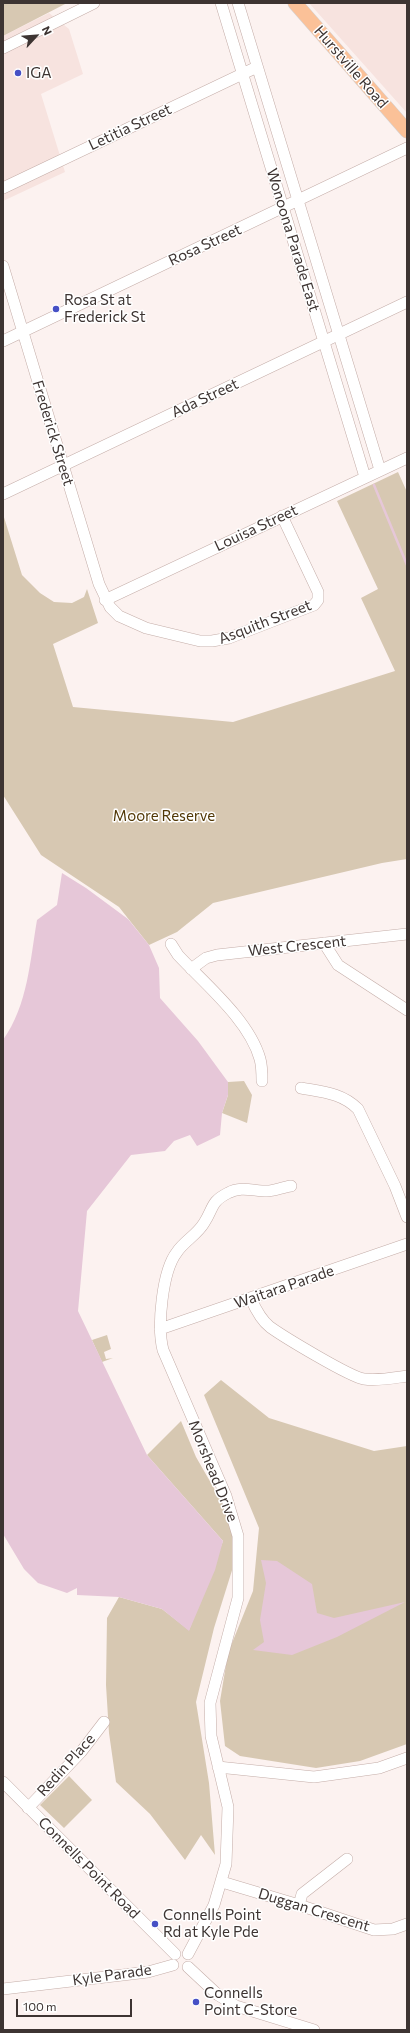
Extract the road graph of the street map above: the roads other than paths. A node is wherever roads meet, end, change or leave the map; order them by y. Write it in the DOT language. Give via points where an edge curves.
graph roads {
  1 [pos="94,3"];
  2 [pos="221,3"];
  3 [pos="238,3"];
  4 [pos="295,3"];
  5 [pos="3,48"];
  6 [pos="257,67"];
  7 [pos="242,74"];
  8 [pos="407,131"];
  9 [pos="407,148"];
  10 [pos="3,188"];
  11 [pos="297,201"];
  12 [pos="284,208"];
  13 [pos="3,266"];
  14 [pos="407,302"];
  15 [pos="23,332"];
  16 [pos="340,335"];
  17 [pos="3,341"];
  18 [pos="324,342"];
  19 [pos="407,458"];
  20 [pos="63,465"];
  21 [pos="380,470"];
  22 [pos="365,477"];
  23 [pos="3,494"];
  24 [pos="282,516"];
  25 [pos="105,600"];
  26 [pos="407,934"];
  27 [pos="324,943"];
  28 [pos="171,944"];
  29 [pos="191,969"];
  30 [pos="407,1010"];
  31 [pos="262,1081"];
  32 [pos="301,1088"];
  33 [pos="291,1186"];
  34 [pos="407,1217"];
  35 [pos="407,1244"];
  36 [pos="251,1299"];
  37 [pos="160,1329"];
  38 [pos="407,1376"];
  39 [pos="104,1722"];
  40 [pos="407,1758"];
  41 [pos="218,1767"];
  42 [pos="3,1782"];
  43 [pos="28,1808"];
  44 [pos="347,1859"];
  45 [pos="222,1882"];
  46 [pos="299,1904"];
  47 [pos="407,1924"];
  48 [pos="188,1954"];
  49 [pos="174,1959"];
  50 [pos="188,1967"];
  51 [pos="3,1989"];
  52 [pos="314,2030"];
  1 -- 5 [label="street"];
  2 -- 7 [label="street, Wonoona Parade East"];
  3 -- 6 [label="street, Wonoona Parade East"];
  4 -- 8 [label="main road, Hurstville Road"];
  6 -- 7 [label="street, Letitia Street"];
  6 -- 11 [label="street, Wonoona Parade East"];
  7 -- 10 [label="street, Letitia Street"];
  7 -- 12 [label="street, Wonoona Parade East"];
  9 -- 11 [label="street, Rosa Street"];
  11 -- 12 [label="street, Rosa Street"];
  11 -- 16 [label="street, Wonoona Parade East"];
  12 -- 15 [label="street, Rosa Street"];
  12 -- 18 [label="street, Wonoona Parade East"];
  13 -- 15 [label="street, Frederick Street"];
  14 -- 16 [label="street, Ada Street"];
  15 -- 17 [label="street, Rosa Street"];
  15 -- 20 [label="street, Frederick Street"];
  16 -- 18 [label="street, Ada Street"];
  16 -- 21 [label="street, Wonoona Parade East"];
  18 -- 20 [label="street, Ada Street"];
  18 -- 22 [label="street, Wonoona Parade East"];
  19 -- 21 [label="street, Louisa Street"];
  20 -- 23 [label="street, Ada Street"];
  20 -- 25 [label="street, Frederick Street"];
  21 -- 22 [label="street, Louisa Street"];
  22 -- 24 [label="street, Louisa Street"];
  24 -- 25 [label="street, Louisa Street"];
  24 -- 25 [label="street, Asquith Street" via="318,592 318,602 311,607 235,636 206,642 146,628 116,614"];
  26 -- 27 [label="street, West Crescent"];
  27 -- 29 [label="street, West Crescent" via="217,955 206,958"];
  27 -- 30 [label="street" via="338,965"];
  28 -- 29 [label="street"];
  29 -- 31 [label="street" via="235,1016 249,1036 261,1060"];
  32 -- 34 [label="street" via="336,1094 358,1109"];
  33 -- 37 [label="street, Morshead Drive" via="268,1191 243,1188 229,1192 214,1201 205,1222 194,1237 177,1251 171,1262"];
  35 -- 36 [label="street, Waitara Parade"];
  36 -- 37 [label="street, Waitara Parade"];
  36 -- 38 [label="street" via="269,1326 335,1366 362,1379"];
  37 -- 41 [label="street, Morshead Drive" via="163,1350 226,1496 238,1536 238,1598 210,1703 211,1736"];
  39 -- 43 [label="street, Redin Place" via="82,1752"];
  40 -- 41 [label="street" via="379,1768 314,1776"];
  41 -- 45 [label="street" via="228,1807 226,1864"];
  42 -- 43 [label="street, Connells Point Road"];
  43 -- 49 [label="street, Connells Point Road"];
  44 -- 46 [label="street" via="302,1894"];
  45 -- 46 [label="street, Duggan Crescent"];
  45 -- 48 [label="street" via="214,1905"];
  46 -- 47 [label="street, Duggan Crescent" via="374,1930 393,1929"];
  48 -- 49 [label="street" via="183,1952"];
  48 -- 50 [label="street"];
  49 -- 50 [label="street" via="179,1970"];
  49 -- 51 [label="street, Kyle Parade" via="148,1972"];
  50 -- 52 [label="street" via="218,1995 236,2006"];
}
